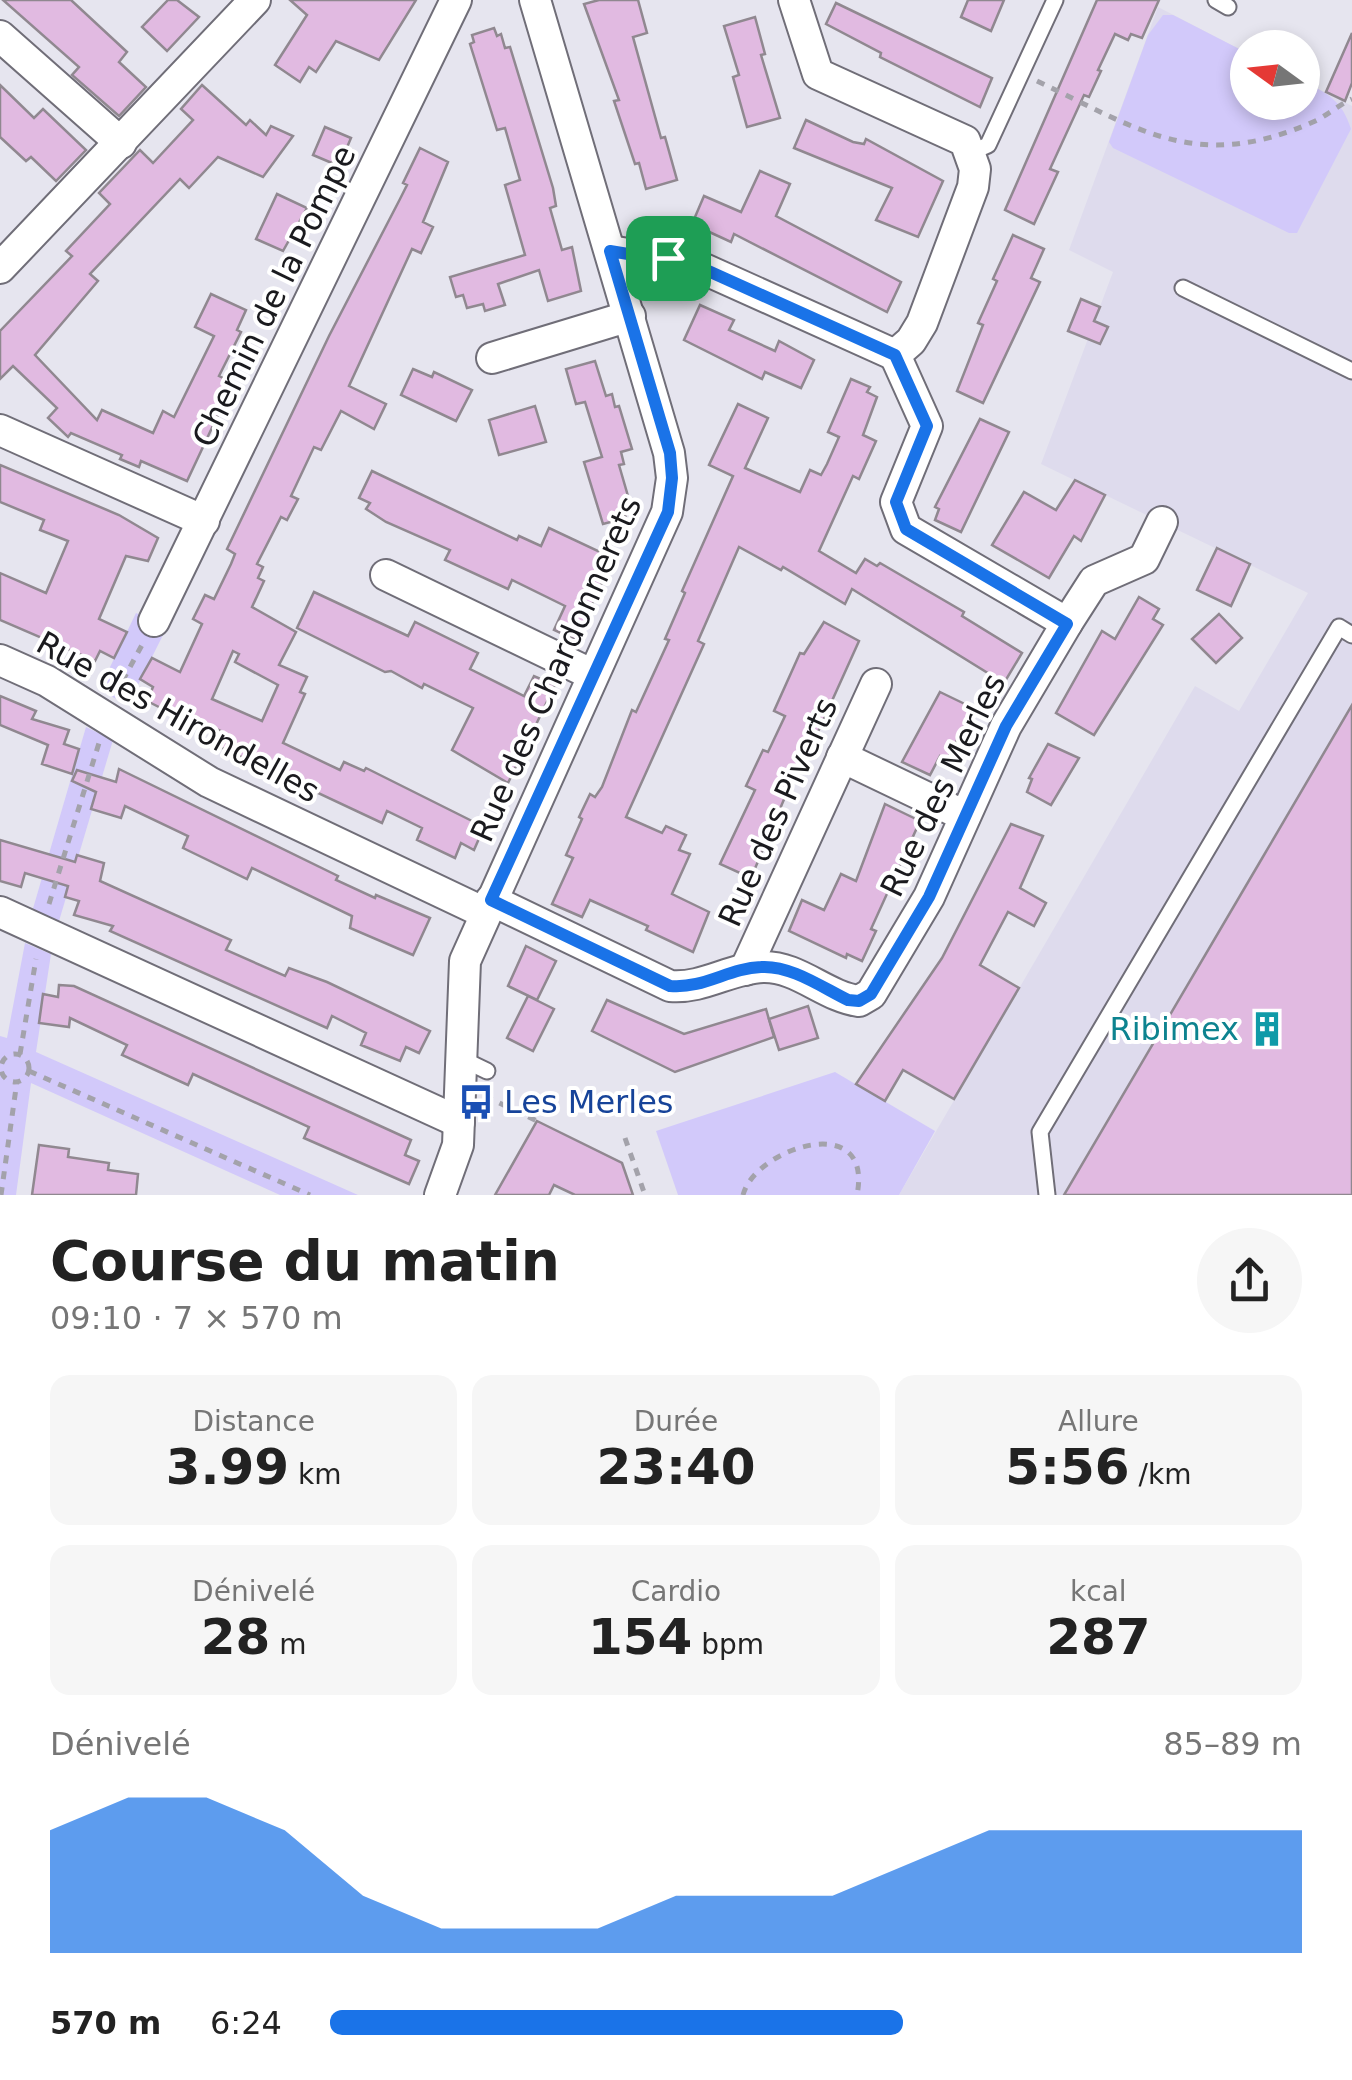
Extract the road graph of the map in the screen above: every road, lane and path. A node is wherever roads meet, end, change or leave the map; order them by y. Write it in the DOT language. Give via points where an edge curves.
graph roads {
  1 [pos="255,0"];
  2 [pos="456,0"];
  3 [pos="535,0"];
  4 [pos="794,0"];
  5 [pos="1054,0"];
  6 [pos="0,36"];
  7 [pos="1020,74"];
  8 [pos="1352,99"];
  9 [pos="121,143"];
  10 [pos="972,152"];
  11 [pos="610,251"];
  12 [pos="0,268"];
  13 [pos="1183,288"];
  14 [pos="630,316"];
  15 [pos="895,355"];
  16 [pos="492,358"];
  17 [pos="1352,371"];
  18 [pos="0,430"];
  19 [pos="204,522"];
  20 [pos="1162,522"];
  21 [pos="386,575"];
  22 [pos="154,621"];
  23 [pos="1067,624"];
  24 [pos="1352,634"];
  25 [pos="0,660"];
  26 [pos="593,675"];
  27 [pos="876,684"];
  28 [pos="106,718"];
  29 [pos="842,758"];
  30 [pos="965,816"];
  31 [pos="488,906"];
  32 [pos="0,912"];
  33 [pos="42,931"];
  34 [pos="745,970"];
  35 [pos="20,1054"];
  36 [pos="2,1061"];
  37 [pos="29,1072"];
  38 [pos="17,1082"];
  39 [pos="486,1096"];
  40 [pos="536,1121"];
  41 [pos="459,1122"];
  42 [pos="625,1138"];
  43 [pos="1,1195"];
  44 [pos="310,1195"];
  45 [pos="440,1195"];
  46 [pos="645,1195"];
  47 [pos="742,1195"];
  48 [pos="856,1195"];
  49 [pos="1048,1195"];
  1 -- 9 [label="street"];
  2 -- 19 [label="street, Chemin de la Pompe"];
  3 -- 11 [label="street, Rue des Chardonnerets"];
  4 -- 10 [label="street" via="818,74 965,141"];
  5 -- 7 [label="lane"];
  6 -- 9 [label="street"];
  7 -- 8 [label="path" via="1143,132 1196,147 1269,137"];
  7 -- 10 [label="lane" via="988,145"];
  9 -- 12 [label="street"];
  10 -- 15 [label="street" via="973,187 922,323"];
  11 -- 14 [label="street, Rue des Chardonnerets"];
  11 -- 15 [label="street" via="695,265"];
  13 -- 17 [label="lane"];
  14 -- 16 [label="street"];
  14 -- 26 [label="street, Rue des Chardonnerets" via="670,453 671,494"];
  15 -- 23 [label="street" via="927,426 896,502 906,529"];
  18 -- 19 [label="street"];
  19 -- 22 [label="street, Chemin de la Pompe"];
  20 -- 23 [label="street, Rue des Merles" via="1144,559 1094,581"];
  21 -- 26 [label="street"];
  22 -- 28 [label="path"];
  23 -- 30 [label="street, Rue des Merles" via="1006,726"];
  24 -- 49 [label="lane" via="1339,627 1040,1132"];
  25 -- 28 [label="street, Rue des Hirondelles"];
  26 -- 31 [label="street, Rue des Chardonnerets"];
  27 -- 29 [label="street, Rue des Piverts"];
  28 -- 31 [label="street, Rue des Hirondelles" via="209,782"];
  28 -- 33 [label="path"];
  29 -- 30 [label="street"];
  29 -- 34 [label="street, Rue des Piverts"];
  30 -- 34 [label="street, Rue des Merles" via="929,897 871,994 848,1000 785,970"];
  31 -- 34 [label="street, Rue des Merles" via="670,986 702,985"];
  31 -- 41 [label="street, Rue des Chardonnerets" via="464,961 473,1064"];
  32 -- 33 [label="street"];
  33 -- 35 [label="path"];
  33 -- 41 [label="street"];
  35 -- 36 [label="path"];
  35 -- 37 [label="path"];
  36 -- 38 [label="path" via="3,1074"];
  37 -- 38 [label="path"];
  37 -- 44 [label="path"];
  38 -- 43 [label="path"];
  39 -- 40 [label="path"];
  41 -- 45 [label="street, Rue des Chardonnerets" via="456,1159"];
  42 -- 46 [label="path"];
  47 -- 48 [label="path" via="762,1166 825,1144 853,1153 860,1172"];
}
